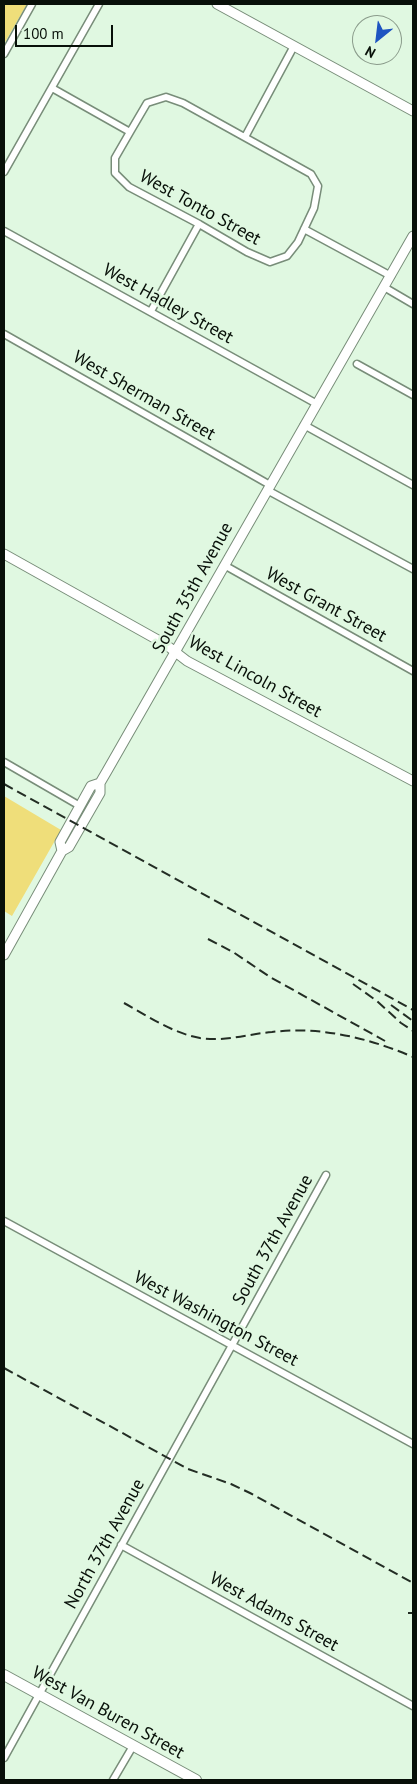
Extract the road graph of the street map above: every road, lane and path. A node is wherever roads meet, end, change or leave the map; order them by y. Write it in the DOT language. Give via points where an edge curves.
graph roads {
  1 [pos="32,4"];
  2 [pos="99,4"];
  3 [pos="217,4"];
  4 [pos="294,46"];
  5 [pos="4,54"];
  6 [pos="52,88"];
  7 [pos="413,112"];
  8 [pos="130,132"];
  9 [pos="245,137"];
  10 [pos="4,172"];
  11 [pos="199,224"];
  12 [pos="304,229"];
  13 [pos="4,230"];
  14 [pos="413,236"];
  15 [pos="391,276"];
  16 [pos="384,288"];
  17 [pos="413,304"];
  18 [pos="151,312"];
  19 [pos="4,334"];
  20 [pos="356,364"];
  21 [pos="413,395"];
  22 [pos="317,404"];
  23 [pos="304,425"];
  24 [pos="413,485"];
  25 [pos="268,488"];
  26 [pos="4,554"];
  27 [pos="224,565"];
  28 [pos="413,569"];
  29 [pos="175,652"];
  30 [pos="413,671"];
  31 [pos="4,762"];
  32 [pos="413,781"];
  33 [pos="100,783"];
  34 [pos="80,806"];
  35 [pos="62,851"];
  36 [pos="4,955"];
  37 [pos="326,1175"];
  38 [pos="4,1221"];
  39 [pos="232,1345"];
  40 [pos="413,1444"];
  41 [pos="121,1545"];
  42 [pos="4,1675"];
  43 [pos="38,1694"];
  44 [pos="413,1706"];
  45 [pos="133,1746"];
  46 [pos="4,1758"];
  47 [pos="113,1780"];
  48 [pos="196,1780"];
  1 -- 5 [label="street"];
  2 -- 6 [label="street"];
  3 -- 4 [label="main road"];
  4 -- 7 [label="main road"];
  4 -- 9 [label="street"];
  6 -- 8 [label="street"];
  6 -- 10 [label="street"];
  8 -- 9 [label="street, West Tonto Street" via="147,103 166,97"];
  8 -- 11 [label="street, West Tonto Street" via="115,158 115,173 129,187"];
  9 -- 12 [label="street, West Tonto Street" via="310,174 318,186 314,208"];
  11 -- 12 [label="street, West Tonto Street" via="270,262 287,256"];
  11 -- 18 [label="street"];
  12 -- 15 [label="street"];
  13 -- 18 [label="street, West Hadley Street"];
  14 -- 15 [label="main road, South 35th Avenue"];
  15 -- 16 [label="main road, South 35th Avenue"];
  16 -- 17 [label="street"];
  16 -- 22 [label="main road, South 35th Avenue"];
  18 -- 22 [label="street, West Hadley Street"];
  19 -- 25 [label="street, West Sherman Street"];
  20 -- 21 [label="street"];
  22 -- 23 [label="main road, South 35th Avenue"];
  23 -- 24 [label="street"];
  23 -- 25 [label="main road, South 35th Avenue"];
  25 -- 27 [label="main road, South 35th Avenue"];
  25 -- 28 [label="street, West Sherman Street"];
  26 -- 29 [label="main road, West Lincoln Street"];
  27 -- 29 [label="main road, South 35th Avenue"];
  27 -- 30 [label="street, West Grant Street"];
  29 -- 32 [label="main road, West Lincoln Street"];
  29 -- 33 [label="main road, South 35th Avenue"];
  31 -- 34 [label="street"];
  33 -- 34 [label="main road" via="92,786"];
  33 -- 35 [label="main road, South 35th Avenue" via="100,793 69,847"];
  34 -- 35 [label="main road" via="60,842"];
  35 -- 36 [label="main road, South 35th Avenue"];
  37 -- 39 [label="street, South 37th Avenue"];
  38 -- 39 [label="street, West Washington Street"];
  39 -- 40 [label="street, West Washington Street"];
  39 -- 41 [label="street, North 37th Avenue"];
  41 -- 43 [label="street, North 37th Avenue"];
  41 -- 44 [label="street, West Adams Street"];
  42 -- 43 [label="main road, West Van Buren Street"];
  43 -- 45 [label="main road, West Van Buren Street"];
  43 -- 46 [label="street, North 37th Avenue"];
  45 -- 47 [label="street"];
  45 -- 48 [label="main road, West Van Buren Street"];
}
